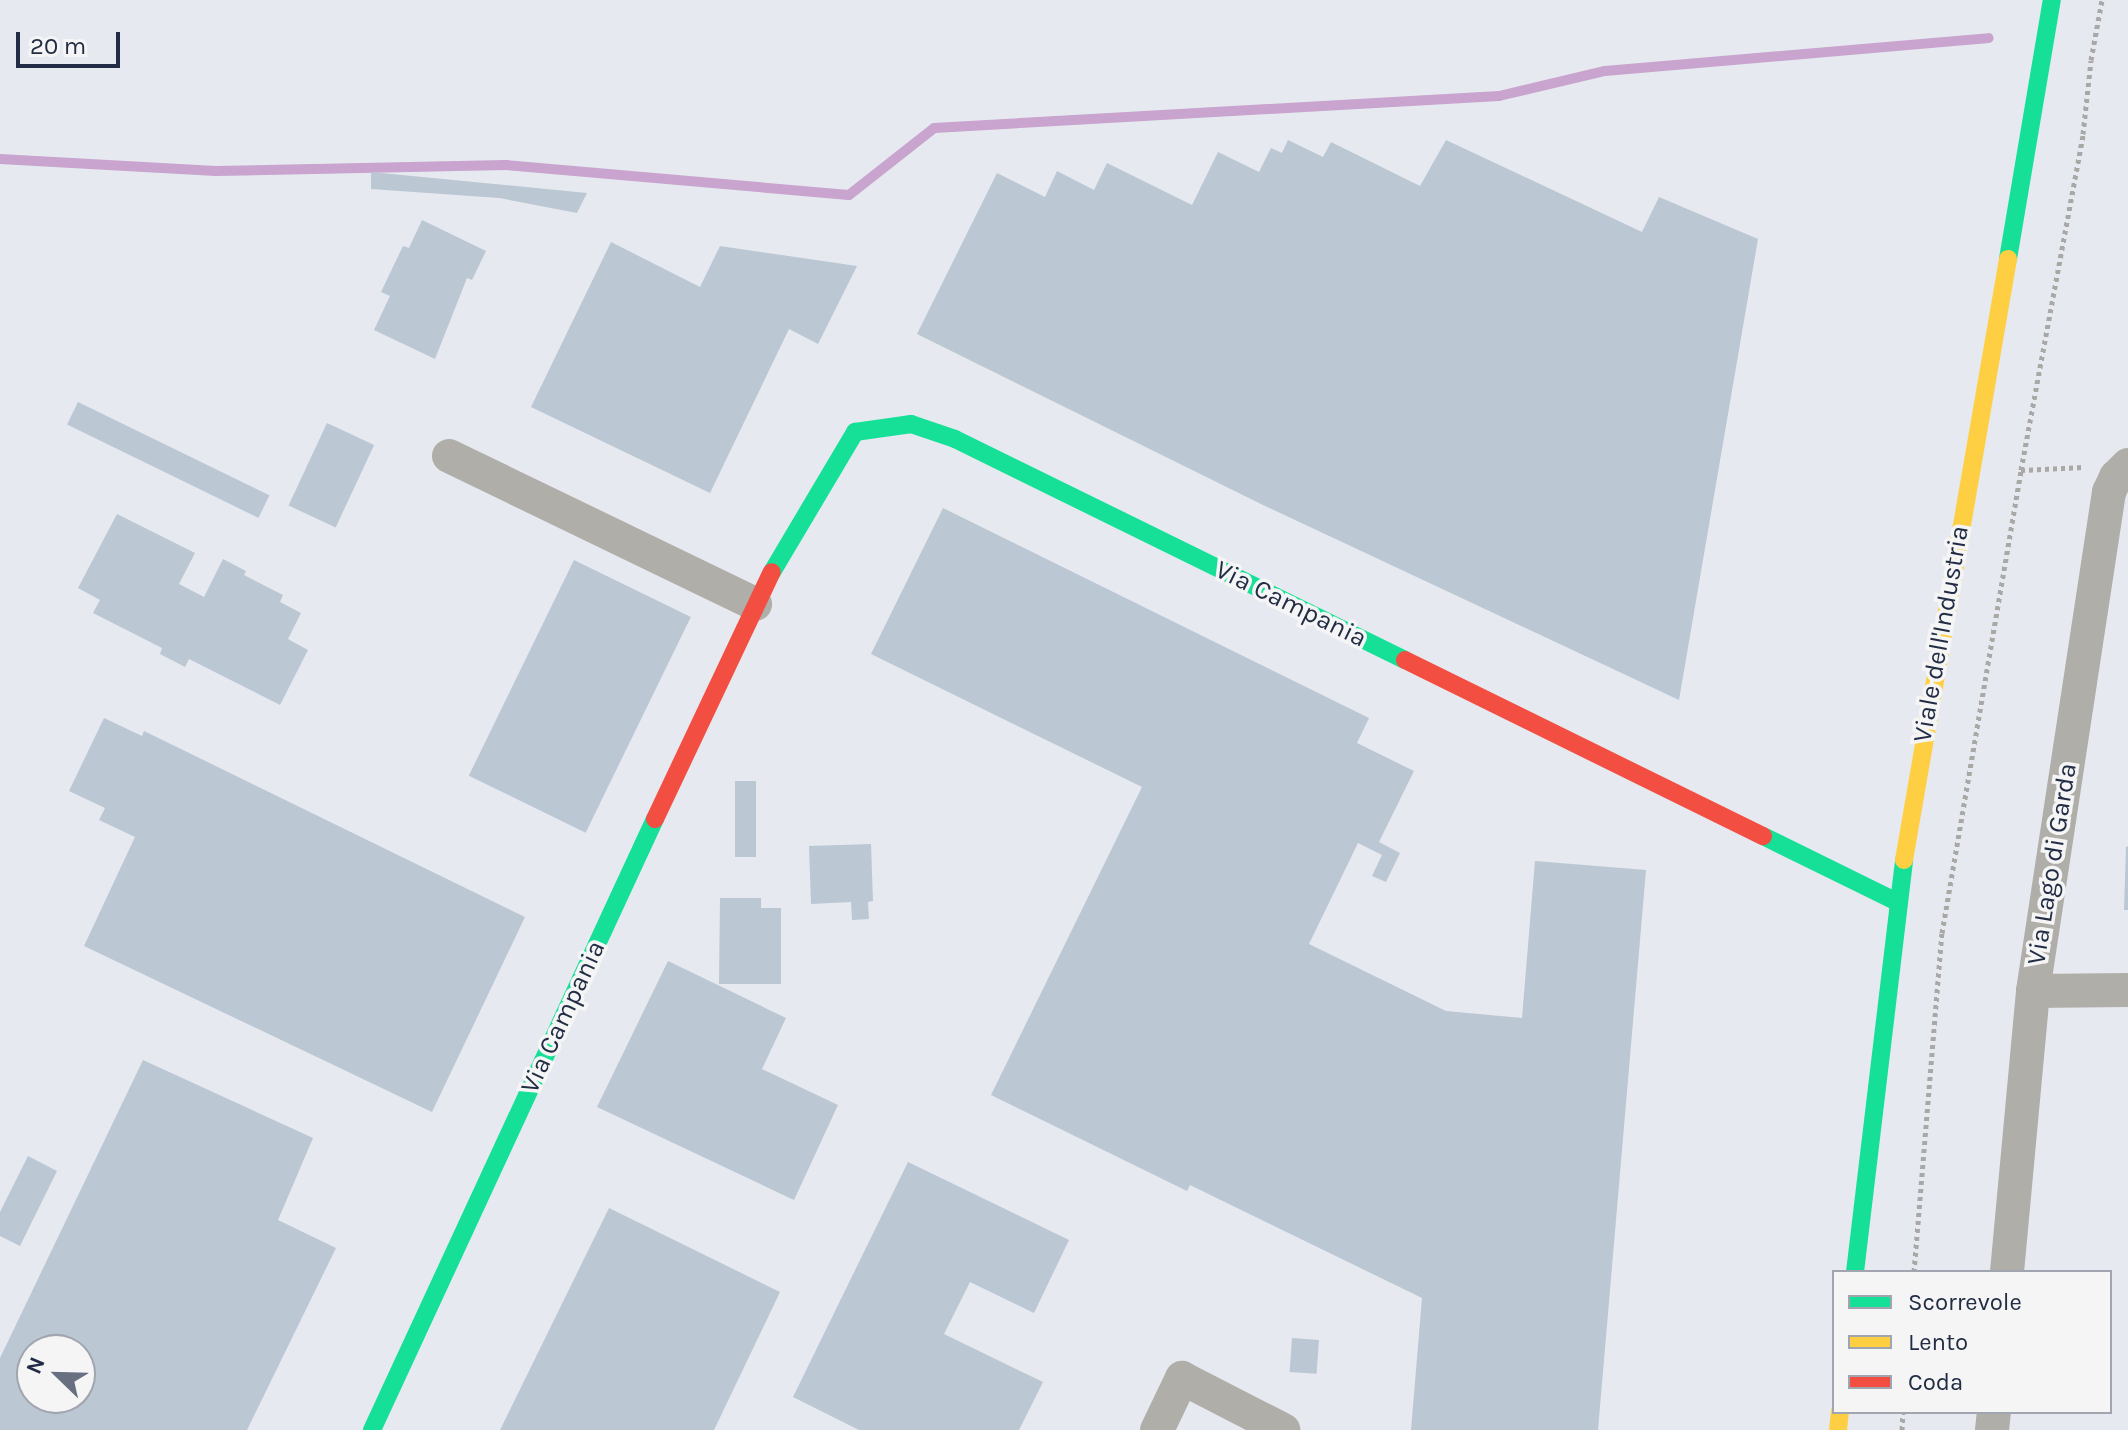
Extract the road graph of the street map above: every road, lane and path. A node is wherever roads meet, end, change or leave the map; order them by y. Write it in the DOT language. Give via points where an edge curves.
graph roads {
  1 [pos="2052,0"];
  2 [pos="2102,0"];
  3 [pos="449,456"];
  4 [pos="2128,465"];
  5 [pos="2021,470"];
  6 [pos="755,604"];
  7 [pos="1897,902"];
  8 [pos="2128,990"];
  9 [pos="2033,991"];
  10 [pos="1855,1270"];
  11 [pos="1914,1270"];
  12 [pos="2007,1270"];
  13 [pos="372,1430"];
  14 [pos="1157,1430"];
  15 [pos="1283,1430"];
  1 -- 7 [label="street, Viale dell'Industria"];
  2 -- 5 [label="path" via="2083,134"];
  3 -- 6 [label="street"];
  4 -- 5 [label="path"];
  4 -- 9 [label="street, Via Lago di Garda" via="2109,492"];
  5 -- 11 [label="path" via="1942,933"];
  6 -- 7 [label="street, Via Campania" via="855,432 911,424 955,439"];
  6 -- 13 [label="street, Via Campania"];
  7 -- 10 [label="street, Viale dell'Industria"];
  8 -- 9 [label="street"];
  9 -- 12 [label="street, Via Lago di Garda"];
  14 -- 15 [label="street" via="1182,1378"];
}
